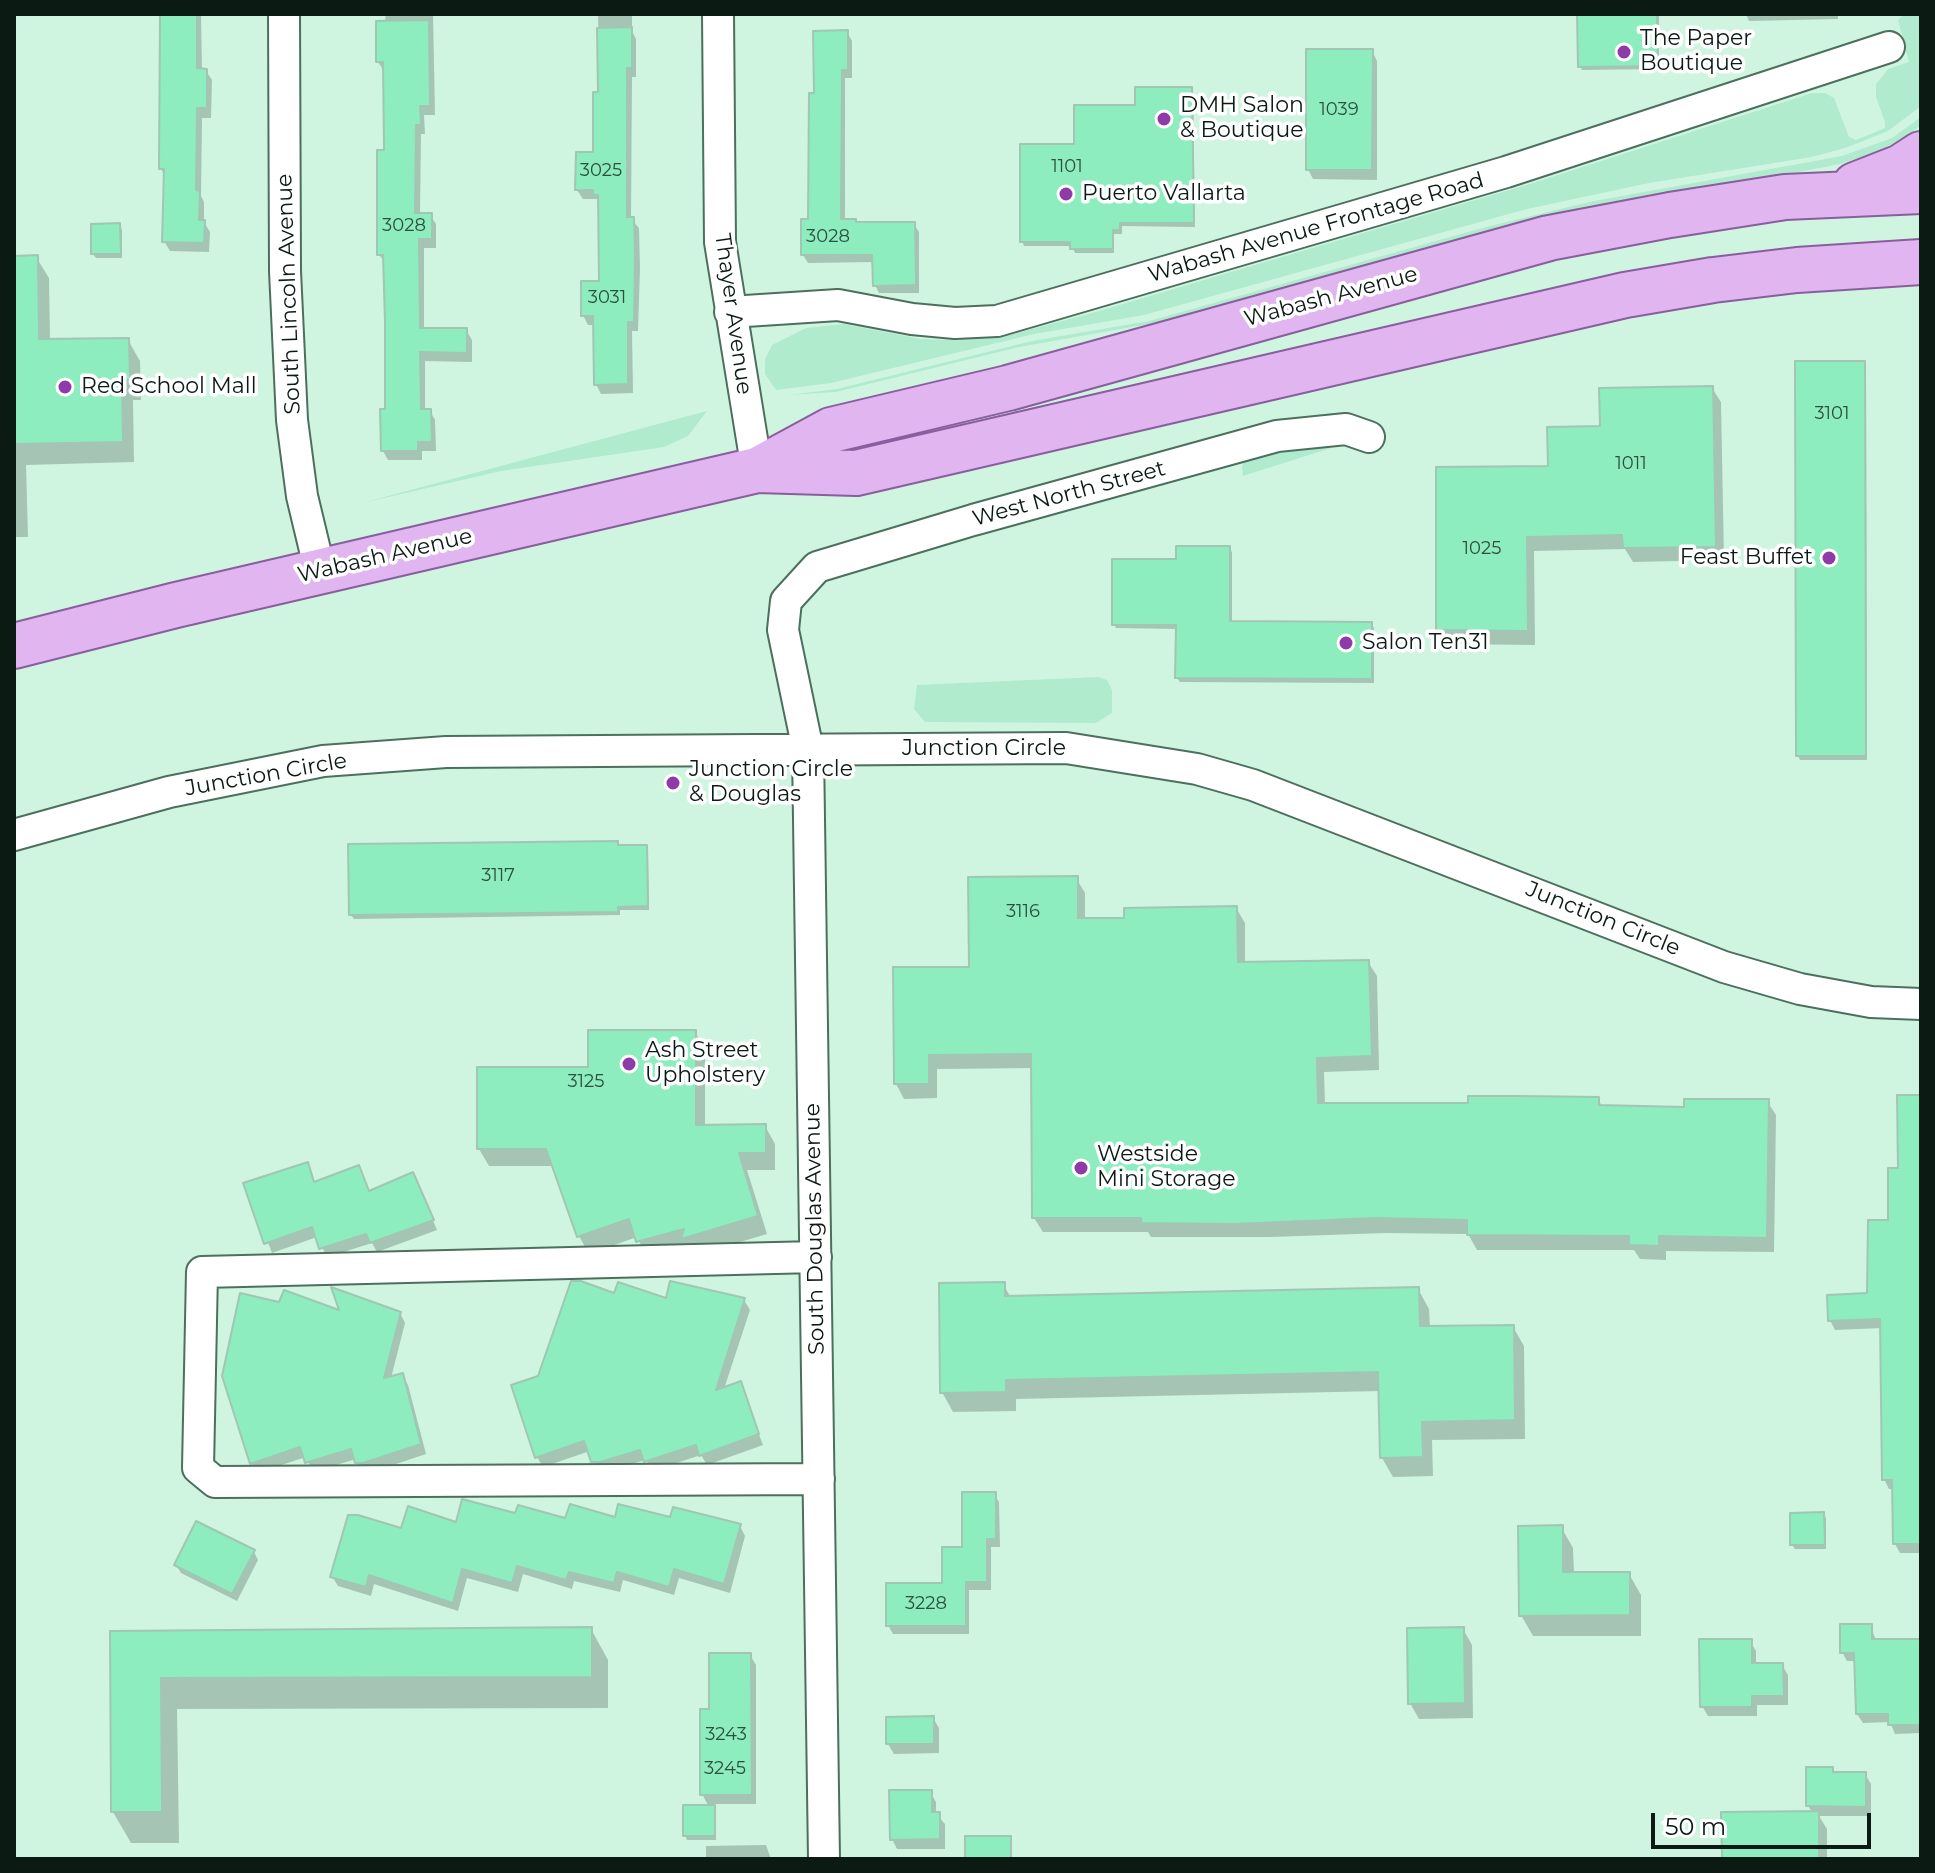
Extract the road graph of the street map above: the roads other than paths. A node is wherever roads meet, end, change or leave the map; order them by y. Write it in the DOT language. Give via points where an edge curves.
graph roads {
  1 [pos="284,14"];
  2 [pos="718,14"];
  3 [pos="1889,47"];
  4 [pos="1921,154"];
  5 [pos="1921,191"];
  6 [pos="1798,196"];
  7 [pos="1921,262"];
  8 [pos="1921,288"];
  9 [pos="730,312"];
  10 [pos="1549,312"];
  11 [pos="1369,437"];
  12 [pos="757,470"];
  13 [pos="320,571"];
  14 [pos="786,601"];
  15 [pos="14,646"];
  16 [pos="808,750"];
  17 [pos="14,835"];
  18 [pos="1921,1004"];
  19 [pos="816,1257"];
  20 [pos="819,1479"];
  21 [pos="824,1859"];
  1 -- 13 [label="street, South Lincoln Avenue" via="285,271 292,420 302,496"];
  2 -- 9 [label="street, Thayer Avenue" via="720,242"];
  3 -- 9 [label="street, Wabash Avenue Frontage Road" via="1506,172 997,321 912,319 838,305"];
  4 -- 6 [label="main road" via="1857,185"];
  5 -- 6 [label="main road, Wabash Avenue"];
  6 -- 12 [label="main road, Wabash Avenue" via="1549,238 1008,388 831,430"];
  7 -- 10 [label="main road, Wabash Avenue" via="1713,280"];
  8 -- 10 [label="main road" via="1769,299 1609,326"];
  9 -- 12 [label="street, Thayer Avenue"];
  10 -- 12 [label="main road, Wabash Avenue" via="856,473"];
  11 -- 14 [label="street, West North Street" via="1346,429 1277,436 973,520 817,567"];
  12 -- 13 [label="main road, Wabash Avenue"];
  13 -- 15 [label="main road, Wabash Avenue"];
  14 -- 16 [label="street, South Douglas Avenue" via="783,630"];
  16 -- 17 [label="street, Junction Circle" via="446,752 323,761 169,792"];
  16 -- 18 [label="street, Junction Circle" via="1066,748 1197,769 1253,785 1724,967 1800,989 1871,1002"];
  16 -- 19 [label="street, South Douglas Avenue"];
  19 -- 20 [label="street, South Douglas Avenue"];
  19 -- 20 [label="street" via="202,1272 198,1468 215,1482"];
  20 -- 21 [label="street, South Douglas Avenue"];
}
